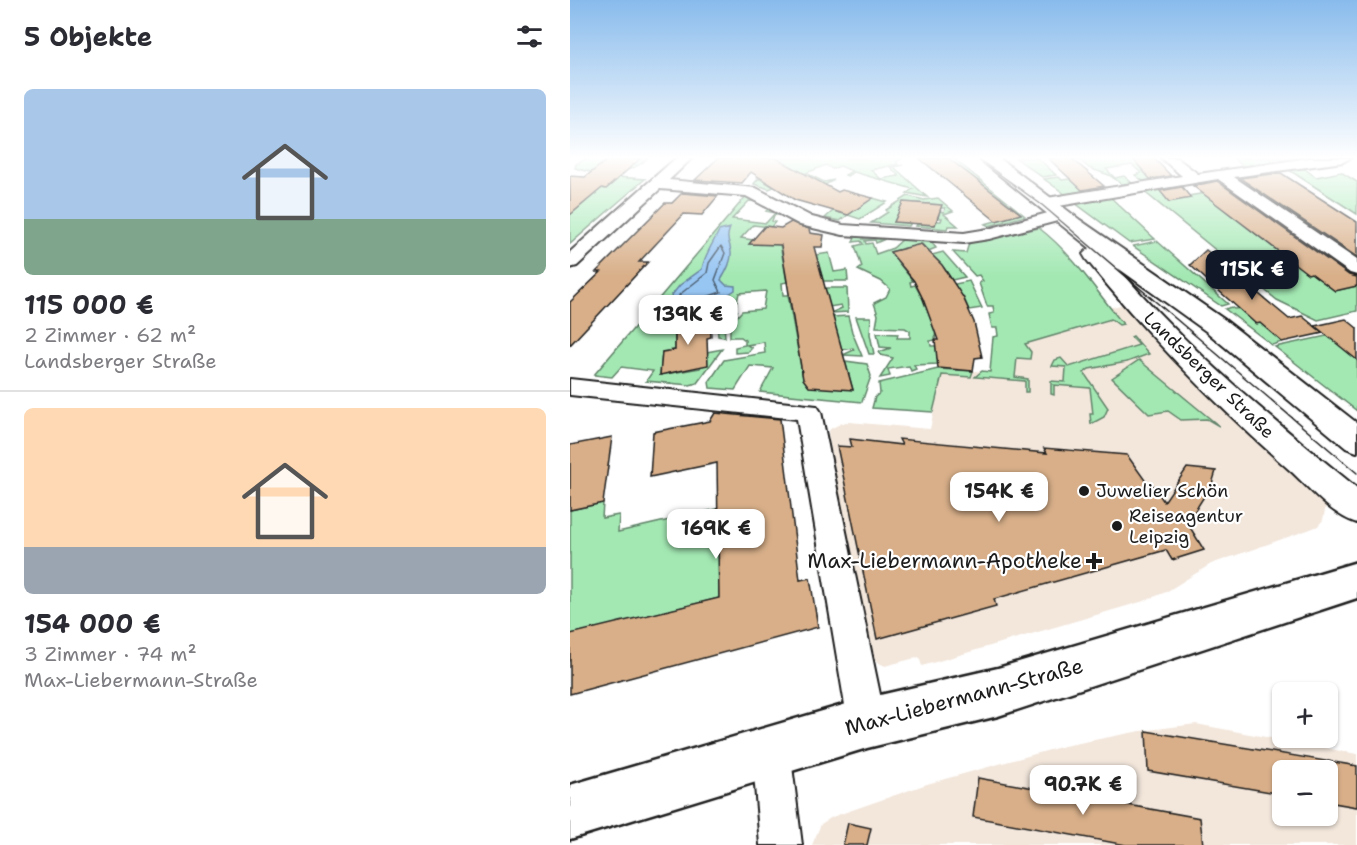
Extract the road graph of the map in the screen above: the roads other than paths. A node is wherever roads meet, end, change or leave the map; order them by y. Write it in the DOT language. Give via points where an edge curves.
graph roads {
  1 [pos="641,197"];
  2 [pos="762,197"];
  3 [pos="1038,197"];
  4 [pos="1121,197"];
  5 [pos="1254,197"];
  6 [pos="1059,214"];
  7 [pos="570,262"];
  8 [pos="1357,269"];
  9 [pos="570,387"];
  10 [pos="1357,440"];
  11 [pos="1357,509"];
  12 [pos="1357,580"];
  13 [pos="867,723"];
  14 [pos="771,750"];
  15 [pos="570,812"];
  16 [pos="781,845"];
  1 -- 7 [label="street"];
  2 -- 6 [label="street" via="806,221 843,230 964,238"];
  3 -- 6 [label="street"];
  4 -- 6 [label="street"];
  5 -- 8 [label="street"];
  6 -- 10 [label="street, Landsberger Straße" via="1216,326"];
  6 -- 11 [label="street, Landsberger Straße" via="1187,359"];
  9 -- 13 [label="street" via="808,412"];
  12 -- 13 [label="main road, Max-Liebermann-Straße" via="998,692"];
  13 -- 14 [label="main road, Max-Liebermann-Straße"];
  14 -- 15 [label="main road, Max-Liebermann-Straße"];
  14 -- 16 [label="street"];
}
